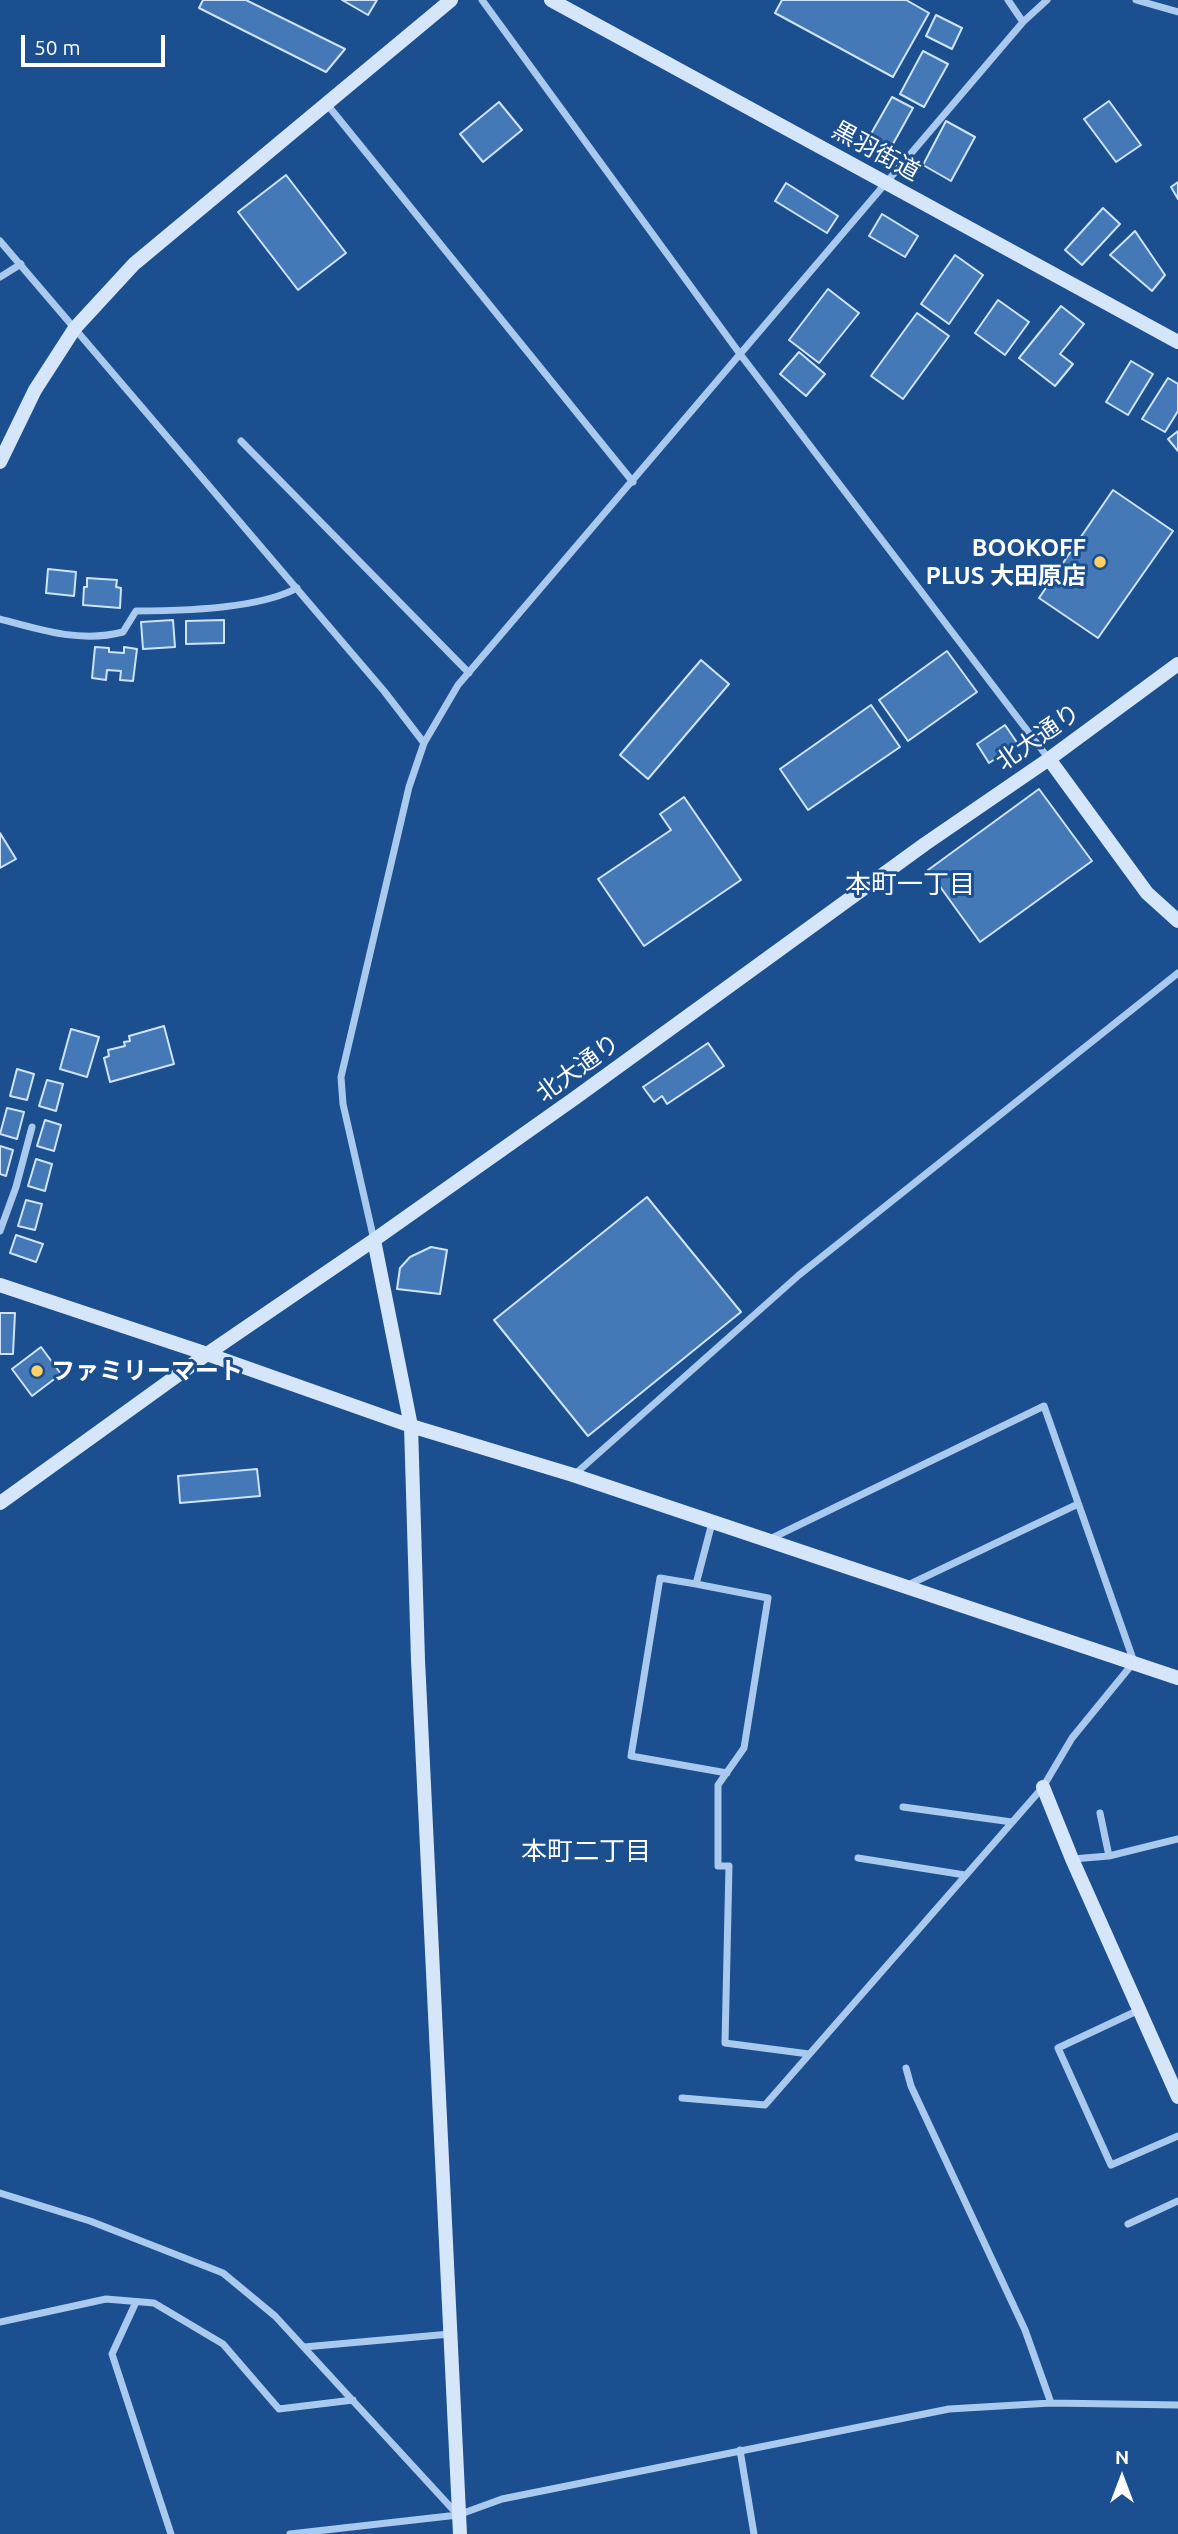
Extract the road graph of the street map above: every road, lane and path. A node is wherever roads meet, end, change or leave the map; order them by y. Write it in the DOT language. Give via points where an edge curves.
graph roads {
  1 [pos="451,0"];
  2 [pos="482,0"];
  3 [pos="551,0"];
  4 [pos="1008,0"];
  5 [pos="1047,0"];
  6 [pos="1136,0"];
  7 [pos="1178,12"];
  8 [pos="1023,22"];
  9 [pos="326,102"];
  10 [pos="885,183"];
  11 [pos="0,240"];
  12 [pos="21,264"];
  13 [pos="0,276"];
  14 [pos="75,328"];
  15 [pos="1178,342"];
  16 [pos="740,354"];
  17 [pos="241,441"];
  18 [pos="0,461"];
  19 [pos="633,482"];
  20 [pos="297,588"];
  21 [pos="0,619"];
  22 [pos="1178,664"];
  23 [pos="469,673"];
  24 [pos="424,743"];
  25 [pos="1049,759"];
  26 [pos="1178,921"];
  27 [pos="1178,973"];
  28 [pos="32,1127"];
  29 [pos="4,1209"];
  30 [pos="0,1231"];
  31 [pos="374,1240"];
  32 [pos="0,1285"];
  33 [pos="207,1353"];
  34 [pos="411,1426"];
  35 [pos="573,1475"];
  36 [pos="0,1503"];
  37 [pos="1079,1504"];
  38 [pos="712,1523"];
  39 [pos="766,1541"];
  40 [pos="696,1584"];
  41 [pos="904,1587"];
  42 [pos="1135,1662"];
  43 [pos="1178,1678"];
  44 [pos="727,1773"];
  45 [pos="1043,1787"];
  46 [pos="903,1807"];
  47 [pos="1100,1813"];
  48 [pos="1012,1822"];
  49 [pos="1178,1839"];
  50 [pos="1109,1856"];
  51 [pos="858,1858"];
  52 [pos="1072,1859"];
  53 [pos="965,1875"];
  54 [pos="1139,2010"];
  55 [pos="809,2054"];
  56 [pos="906,2068"];
  57 [pos="1178,2097"];
  58 [pos="682,2098"];
  59 [pos="1178,2136"];
  60 [pos="0,2193"];
  61 [pos="1178,2201"];
  62 [pos="1128,2224"];
  63 [pos="136,2302"];
  64 [pos="0,2322"];
  65 [pos="450,2334"];
  66 [pos="304,2347"];
  67 [pos="353,2400"];
  68 [pos="1051,2403"];
  69 [pos="1178,2405"];
  70 [pos="740,2449"];
  71 [pos="458,2515"];
  72 [pos="171,2534"];
  73 [pos="290,2534"];
  74 [pos="460,2534"];
  75 [pos="754,2534"];
  1 -- 9 [label="street"];
  2 -- 16 [label="street"];
  3 -- 10 [label="street, 黒羽街道"];
  4 -- 8 [label="street"];
  5 -- 8 [label="street"];
  6 -- 7 [label="street"];
  8 -- 10 [label="street"];
  9 -- 14 [label="street" via="134,264"];
  9 -- 19 [label="street"];
  10 -- 15 [label="street, 黒羽街道"];
  10 -- 16 [label="street"];
  11 -- 12 [label="street"];
  12 -- 13 [label="street"];
  12 -- 14 [label="street"];
  14 -- 18 [label="street" via="35,390"];
  14 -- 20 [label="street"];
  16 -- 19 [label="street"];
  16 -- 25 [label="street"];
  17 -- 23 [label="street"];
  19 -- 23 [label="street"];
  20 -- 21 [label="street" via="262,600 180,611 136,611 123,632 104,637 60,635"];
  20 -- 24 [label="street"];
  22 -- 25 [label="street, 北大通り"];
  23 -- 24 [label="street"];
  24 -- 31 [label="street" via="409,787 341,1077"];
  25 -- 26 [label="street" via="1147,892"];
  25 -- 31 [label="street, 北大通り"];
  27 -- 35 [label="street" via="799,1275"];
  28 -- 29 [label="street" via="16,1187"];
  29 -- 30 [label="street"];
  31 -- 33 [label="street, 北大通り"];
  31 -- 34 [label="street"];
  32 -- 33 [label="street"];
  33 -- 34 [label="street"];
  33 -- 36 [label="street, 北大通り"];
  34 -- 35 [label="street"];
  34 -- 65 [label="street"];
  35 -- 38 [label="street"];
  37 -- 39 [label="street" via="1044,1406"];
  37 -- 41 [label="street"];
  37 -- 42 [label="street"];
  38 -- 39 [label="street"];
  38 -- 40 [label="street"];
  39 -- 41 [label="street"];
  40 -- 44 [label="street" via="768,1598 744,1748"];
  40 -- 44 [label="street" via="660,1578 631,1756"];
  41 -- 42 [label="street"];
  42 -- 43 [label="street"];
  42 -- 45 [label="street" via="1072,1738"];
  44 -- 55 [label="street" via="718,1785 718,1866 729,1866 725,2043"];
  45 -- 48 [label="street"];
  45 -- 52 [label="street"];
  46 -- 48 [label="street"];
  47 -- 50 [label="street"];
  48 -- 53 [label="street"];
  49 -- 50 [label="street"];
  50 -- 52 [label="street"];
  51 -- 53 [label="street"];
  52 -- 54 [label="street"];
  53 -- 55 [label="street"];
  54 -- 57 [label="street"];
  54 -- 59 [label="street" via="1058,2048 1111,2165"];
  55 -- 58 [label="street" via="765,2105"];
  56 -- 68 [label="street" via="1025,2330"];
  60 -- 66 [label="street" via="90,2221 223,2273"];
  61 -- 62 [label="street"];
  63 -- 64 [label="street" via="106,2299"];
  63 -- 67 [label="street" via="154,2304 223,2344 279,2409"];
  63 -- 72 [label="street" via="112,2354"];
  65 -- 66 [label="street"];
  65 -- 71 [label="street"];
  66 -- 67 [label="street"];
  67 -- 71 [label="street"];
  68 -- 69 [label="street"];
  68 -- 70 [label="street" via="949,2409"];
  70 -- 71 [label="street" via="502,2499"];
  70 -- 75 [label="street"];
  71 -- 73 [label="street"];
  71 -- 74 [label="street"];
}
